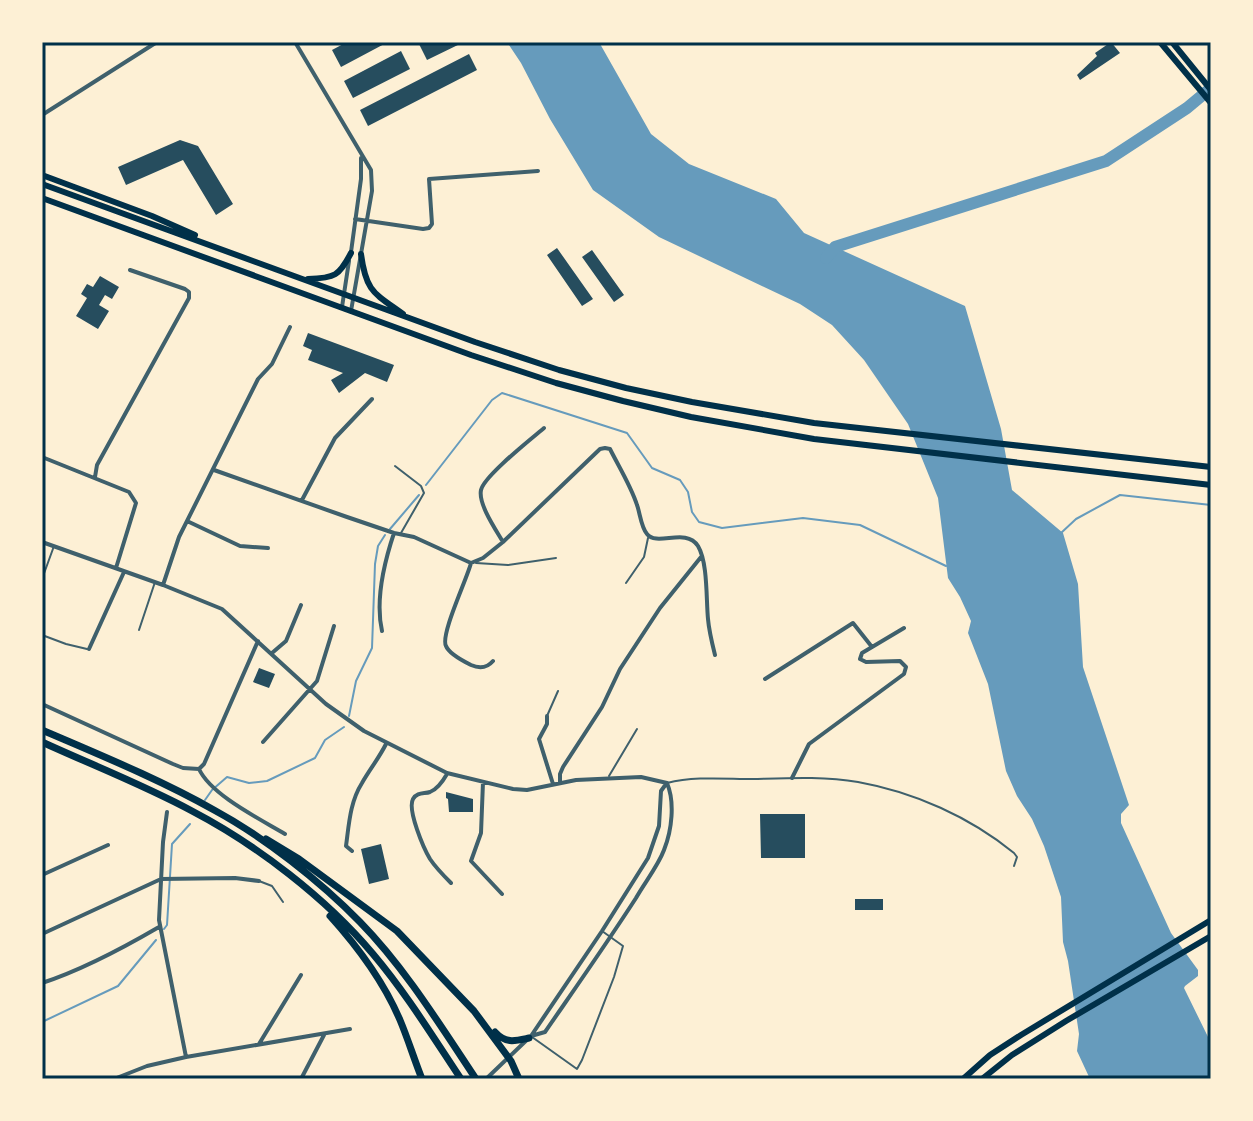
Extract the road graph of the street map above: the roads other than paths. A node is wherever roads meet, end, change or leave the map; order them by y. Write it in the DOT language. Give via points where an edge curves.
graph roads {
  1 [pos="157,42"];
  2 [pos="295,42"];
  3 [pos="1160,42"];
  4 [pos="1172,42"];
  5 [pos="1197,78"];
  6 [pos="1211,90"];
  7 [pos="1211,103"];
  8 [pos="42,115"];
  9 [pos="361,155"];
  10 [pos="538,171"];
  11 [pos="42,175"];
  12 [pos="42,184"];
  13 [pos="42,198"];
  14 [pos="355,219"];
  15 [pos="367,221"];
  16 [pos="233,253"];
  17 [pos="351,253"];
  18 [pos="361,254"];
  19 [pos="130,270"];
  20 [pos="305,280"];
  21 [pos="344,294"];
  22 [pos="353,298"];
  23 [pos="341,308"];
  24 [pos="351,311"];
  25 [pos="410,318"];
  26 [pos="290,327"];
  27 [pos="372,399"];
  28 [pos="544,428"];
  29 [pos="42,457"];
  30 [pos="1182,464"];
  31 [pos="1211,465"];
  32 [pos="395,466"];
  33 [pos="214,469"];
  34 [pos="95,477"];
  35 [pos="1180,481"];
  36 [pos="1210,485"];
  37 [pos="302,500"];
  38 [pos="187,521"];
  39 [pos="394,533"];
  40 [pos="401,533"];
  41 [pos="649,536"];
  42 [pos="42,542"];
  43 [pos="503,542"];
  44 [pos="54,546"];
  45 [pos="268,548"];
  46 [pos="701,557"];
  47 [pos="556,558"];
  48 [pos="471,563"];
  49 [pos="116,568"];
  50 [pos="124,572"];
  51 [pos="42,579"];
  52 [pos="155,582"];
  53 [pos="626,583"];
  54 [pos="163,585"];
  55 [pos="301,605"];
  56 [pos="334,626"];
  57 [pos="904,628"];
  58 [pos="139,630"];
  59 [pos="382,631"];
  60 [pos="42,635"];
  61 [pos="258,641"];
  62 [pos="872,647"];
  63 [pos="89,649"];
  64 [pos="272,654"];
  65 [pos="715,655"];
  66 [pos="493,661"];
  67 [pos="765,679"];
  68 [pos="311,690"];
  69 [pos="558,691"];
  70 [pos="42,704"];
  71 [pos="547,716"];
  72 [pos="637,729"];
  73 [pos="42,730"];
  74 [pos="42,742"];
  75 [pos="263,742"];
  76 [pos="386,744"];
  77 [pos="199,769"];
  78 [pos="447,773"];
  79 [pos="792,778"];
  80 [pos="608,779"];
  81 [pos="483,782"];
  82 [pos="560,782"];
  83 [pos="667,783"];
  84 [pos="553,784"];
  85 [pos="167,812"];
  86 [pos="249,832"];
  87 [pos="285,834"];
  88 [pos="108,845"];
  89 [pos="352,851"];
  90 [pos="1014,866"];
  91 [pos="42,875"];
  92 [pos="161,879"];
  93 [pos="259,881"];
  94 [pos="451,883"];
  95 [pos="303,886"];
  96 [pos="502,894"];
  97 [pos="283,902"];
  98 [pos="1211,920"];
  99 [pos="160,927"];
  100 [pos="602,931"];
  101 [pos="42,934"];
  102 [pos="1211,936"];
  103 [pos="611,937"];
  104 [pos="301,975"];
  105 [pos="42,983"];
  106 [pos="474,1011"];
  107 [pos="350,1029"];
  108 [pos="324,1034"];
  109 [pos="530,1037"];
  110 [pos="259,1044"];
  111 [pos="186,1057"];
  112 [pos="508,1057"];
  113 [pos="131,1071"];
  114 [pos="114,1079"];
  115 [pos="135,1079"];
  116 [pos="301,1079"];
  117 [pos="422,1079"];
  118 [pos="461,1079"];
  119 [pos="476,1079"];
  120 [pos="486,1079"];
  121 [pos="519,1079"];
  122 [pos="963,1079"];
  123 [pos="982,1079"];
  1 -- 8 [label="street"];
  2 -- 9 [label="street"];
  3 -- 5 [label="main road"];
  4 -- 5 [label="main road"];
  5 -- 6 [label="main road"];
  5 -- 7 [label="main road"];
  9 -- 14 [label="street"];
  9 -- 15 [label="street" via="372,178"];
  10 -- 15 [label="street" via="429,179 429,228"];
  11 -- 16 [label="main road"];
  12 -- 16 [label="main road"];
  13 -- 23 [label="main road"];
  14 -- 15 [label="street"];
  14 -- 17 [label="street"];
  15 -- 18 [label="street"];
  16 -- 20 [label="main road"];
  17 -- 20 [label="main road" via="338,274"];
  17 -- 21 [label="street"];
  18 -- 22 [label="street"];
  18 -- 25 [label="main road" via="367,283"];
  19 -- 34 [label="street" via="185,289 189,298"];
  20 -- 21 [label="main road"];
  21 -- 22 [label="main road"];
  21 -- 23 [label="street"];
  22 -- 24 [label="street"];
  22 -- 25 [label="main road"];
  23 -- 24 [label="main road"];
  24 -- 35 [label="main road" via="556,383 757,430"];
  25 -- 30 [label="main road" via="559,370 759,414"];
  26 -- 33 [label="street"];
  27 -- 37 [label="street" via="335,438"];
  28 -- 43 [label="street" via="481,490"];
  29 -- 34 [label="street"];
  30 -- 31 [label="main road"];
  30 -- 35 [label="main road"];
  32 -- 40 [label="lane" via="424,493"];
  33 -- 37 [label="street"];
  33 -- 38 [label="street"];
  34 -- 49 [label="street" via="129,492 136,503"];
  35 -- 36 [label="main road"];
  37 -- 39 [label="street"];
  38 -- 45 [label="street" via="240,546"];
  38 -- 54 [label="street"];
  39 -- 40 [label="street"];
  39 -- 59 [label="street" via="382,585"];
  40 -- 48 [label="street"];
  41 -- 43 [label="street" via="637,502 605,448"];
  41 -- 46 [label="street" via="690,539"];
  41 -- 53 [label="lane" via="644,557"];
  42 -- 44 [label="street"];
  43 -- 48 [label="street"];
  44 -- 49 [label="street"];
  44 -- 51 [label="lane"];
  46 -- 65 [label="street"];
  46 -- 82 [label="street" via="620,669 563,767"];
  47 -- 48 [label="lane" via="508,565"];
  48 -- 66 [label="street" via="444,640 450,652 477,667"];
  49 -- 50 [label="street"];
  50 -- 52 [label="street"];
  50 -- 63 [label="street"];
  52 -- 54 [label="street"];
  52 -- 58 [label="lane"];
  54 -- 61 [label="street" via="222,609"];
  55 -- 64 [label="street" via="286,641"];
  56 -- 68 [label="street"];
  57 -- 62 [label="street"];
  60 -- 63 [label="lane"];
  61 -- 64 [label="street"];
  61 -- 77 [label="street"];
  62 -- 67 [label="street" via="853,623"];
  62 -- 79 [label="street" via="860,659 900,661 906,671 809,744"];
  64 -- 68 [label="street"];
  68 -- 75 [label="street"];
  68 -- 76 [label="street"];
  69 -- 71 [label="lane"];
  70 -- 77 [label="street" via="173,764"];
  71 -- 84 [label="street" via="539,739"];
  72 -- 80 [label="lane"];
  73 -- 86 [label="highway" via="167,785"];
  74 -- 95 [label="highway" via="192,810"];
  76 -- 78 [label="street"];
  76 -- 89 [label="street" via="350,811 346,846"];
  77 -- 87 [label="street" via="225,798"];
  78 -- 81 [label="street"];
  78 -- 94 [label="street" via="433,791 414,797 412,810 422,845"];
  79 -- 83 [label="lane"];
  79 -- 90 [label="lane" via="874,785 926,801 1002,844 1017,857"];
  80 -- 82 [label="street"];
  80 -- 83 [label="street" via="641,777"];
  81 -- 84 [label="street" via="527,790"];
  81 -- 96 [label="street" via="481,833 471,861"];
  82 -- 84 [label="street"];
  83 -- 100 [label="street" via="648,858"];
  83 -- 103 [label="street" via="672,794 664,851"];
  85 -- 92 [label="street"];
  86 -- 106 [label="highway" via="281,848 380,918"];
  86 -- 119 [label="highway" via="360,922"];
  88 -- 91 [label="street"];
  92 -- 93 [label="street"];
  92 -- 99 [label="street"];
  92 -- 101 [label="street"];
  93 -- 97 [label="lane" via="272,886"];
  95 -- 117 [label="highway" via="370,964 401,1021"];
  95 -- 118 [label="highway" via="372,952"];
  98 -- 122 [label="main road" via="998,1050"];
  99 -- 105 [label="street"];
  99 -- 111 [label="street"];
  100 -- 103 [label="lane"];
  100 -- 109 [label="street"];
  102 -- 123 [label="main road" via="1066,1021"];
  103 -- 109 [label="street" via="545,1032"];
  103 -- 109 [label="lane" via="623,946 577,1069"];
  104 -- 110 [label="street"];
  106 -- 109 [label="highway" via="504,1041"];
  106 -- 112 [label="highway"];
  107 -- 108 [label="street"];
  108 -- 110 [label="street"];
  108 -- 116 [label="street"];
  109 -- 112 [label="street"];
  110 -- 111 [label="street"];
  111 -- 113 [label="street"];
  112 -- 120 [label="street"];
  112 -- 121 [label="highway"];
  113 -- 114 [label="street"];
  113 -- 115 [label="street"];
}
